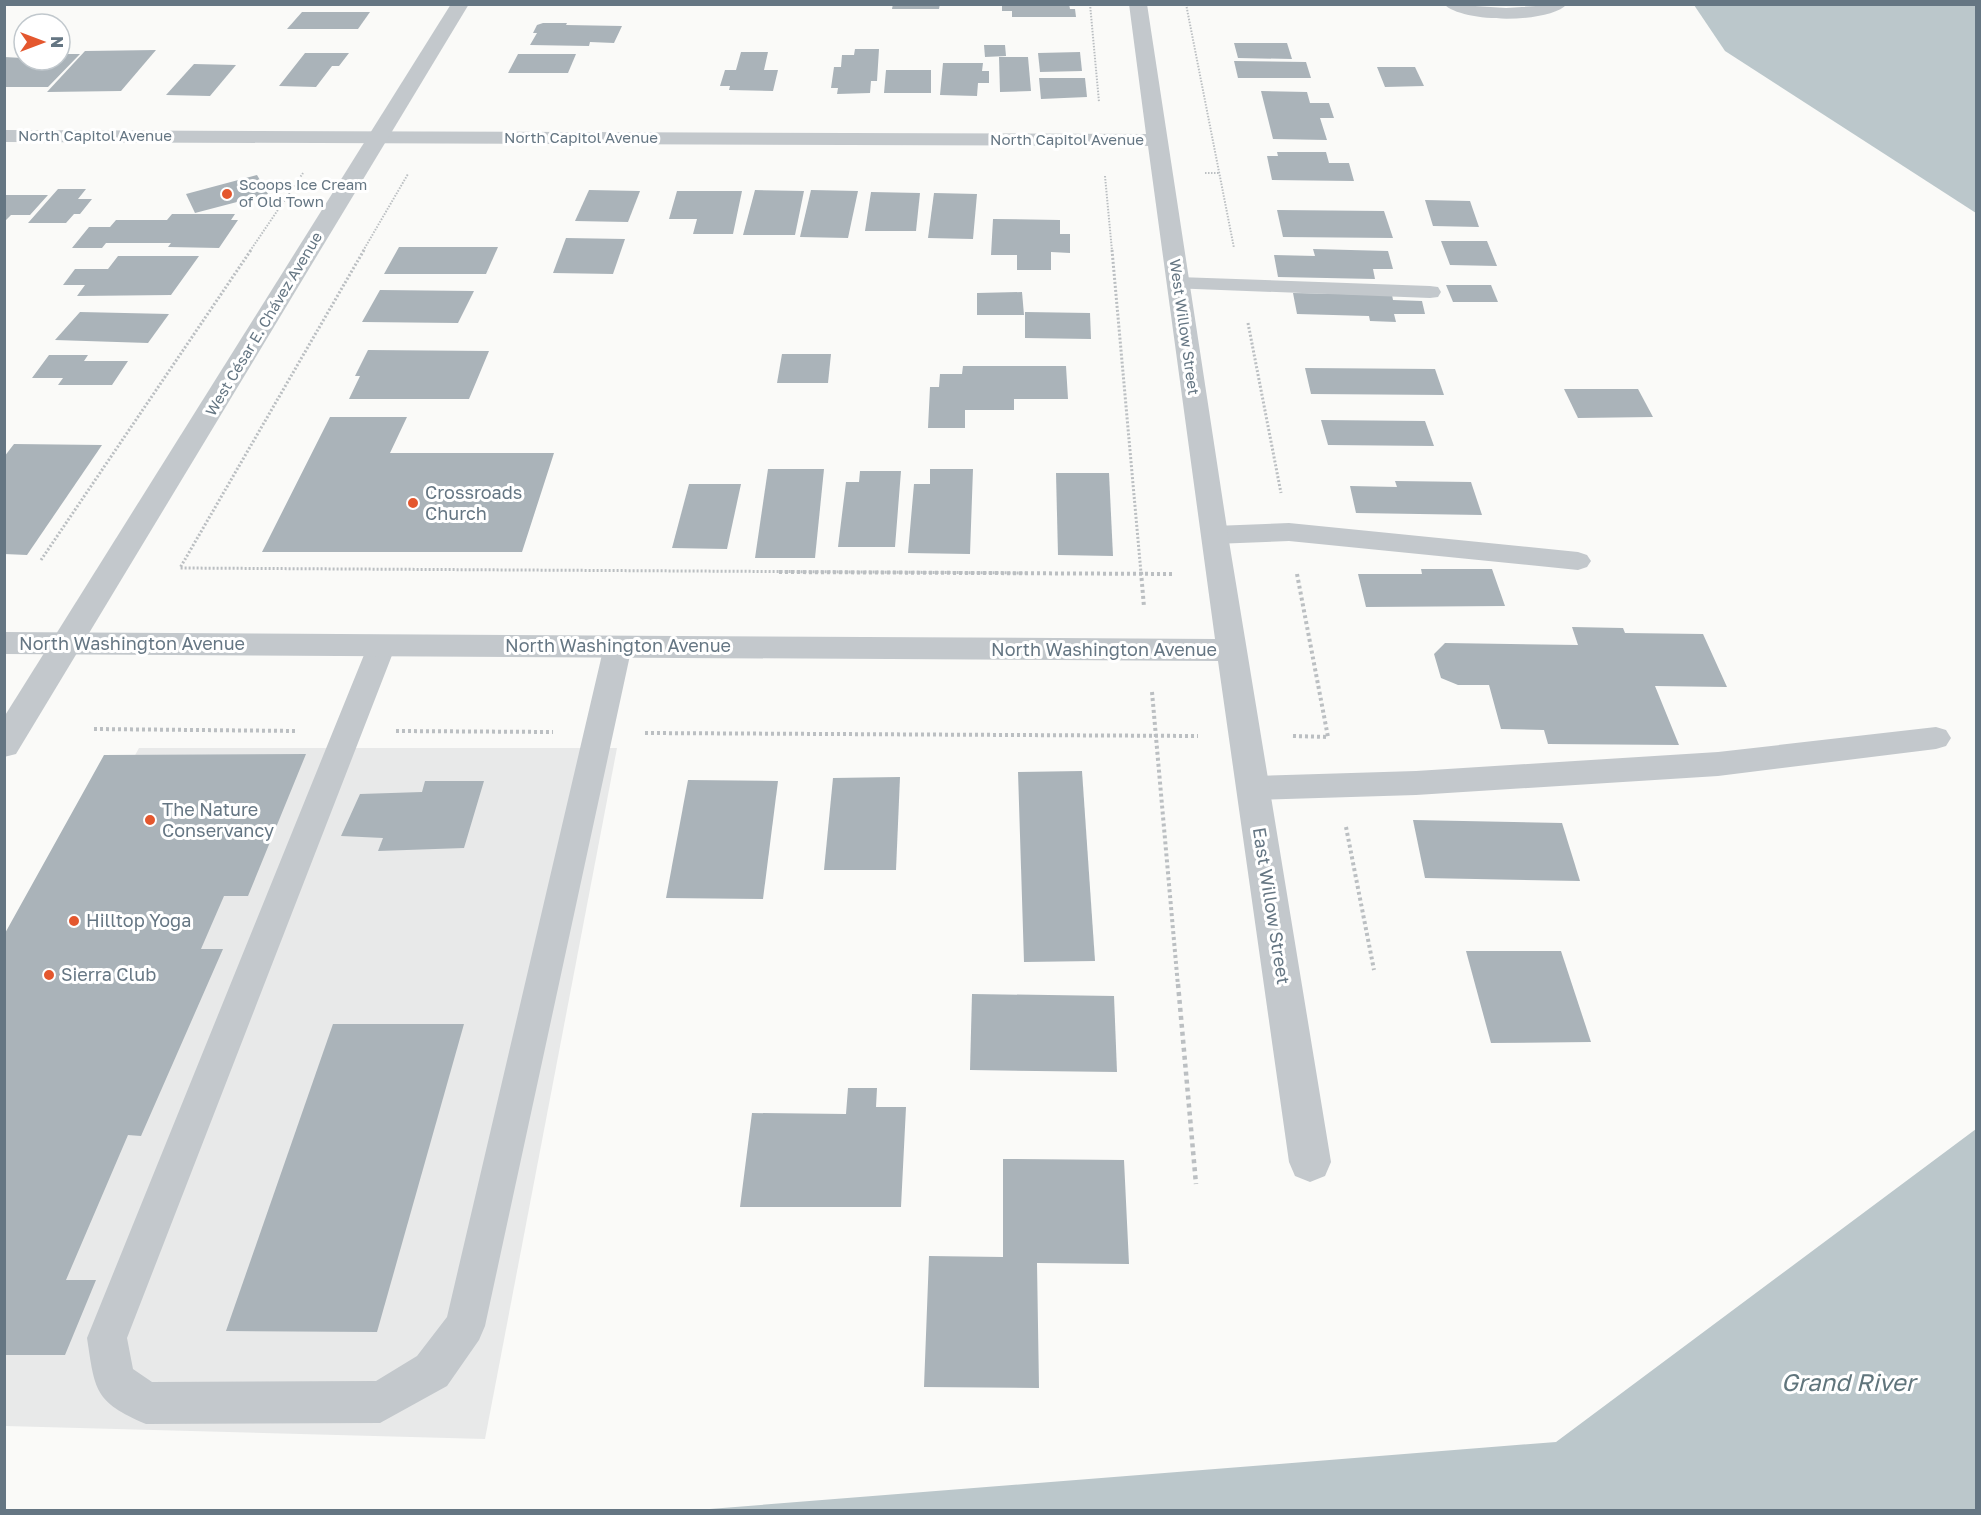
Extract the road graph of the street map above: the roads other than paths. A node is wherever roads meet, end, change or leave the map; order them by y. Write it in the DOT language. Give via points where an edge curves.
graph roads {
  1 [pos="460,4"];
  2 [pos="1138,4"];
  3 [pos="1452,4"];
  4 [pos="1559,4"];
  5 [pos="4,136"];
  6 [pos="379,137"];
  7 [pos="1158,140"];
  8 [pos="1178,283"];
  9 [pos="1430,292"];
  10 [pos="1214,535"];
  11 [pos="1578,561"];
  12 [pos="4,643"];
  13 [pos="69,643"];
  14 [pos="382,645"];
  15 [pos="618,646"];
  16 [pos="1231,650"];
  17 [pos="1936,738"];
  18 [pos="4,745"];
  19 [pos="1252,788"];
  20 [pos="1310,1162"];
  1 -- 6 [label="street, West César E. Chávez Avenue"];
  2 -- 7 [label="street, West Willow Street"];
  3 -- 4 [label="lane" via="1460,10 1478,12 1539,12"];
  5 -- 6 [label="street, North Capitol Avenue"];
  6 -- 7 [label="street, North Capitol Avenue"];
  6 -- 13 [label="street, West César E. Chávez Avenue"];
  7 -- 8 [label="street, West Willow Street"];
  8 -- 9 [label="lane"];
  8 -- 10 [label="street, West Willow Street"];
  10 -- 11 [label="lane" via="1289,532"];
  10 -- 16 [label="street, West Willow Street"];
  12 -- 13 [label="street, North Washington Avenue"];
  13 -- 14 [label="street, North Washington Avenue"];
  13 -- 18 [label="street, West César E. Chávez Avenue"];
  14 -- 15 [label="street, North Washington Avenue"];
  14 -- 15 [label="lane" via="107,1338 114,1381 146,1403 380,1402 432,1371 465,1326"];
  15 -- 16 [label="street, North Washington Avenue"];
  16 -- 19 [label="street, East Willow Street"];
  17 -- 19 [label="lane" via="1718,764"];
  19 -- 20 [label="street, East Willow Street"];
}
